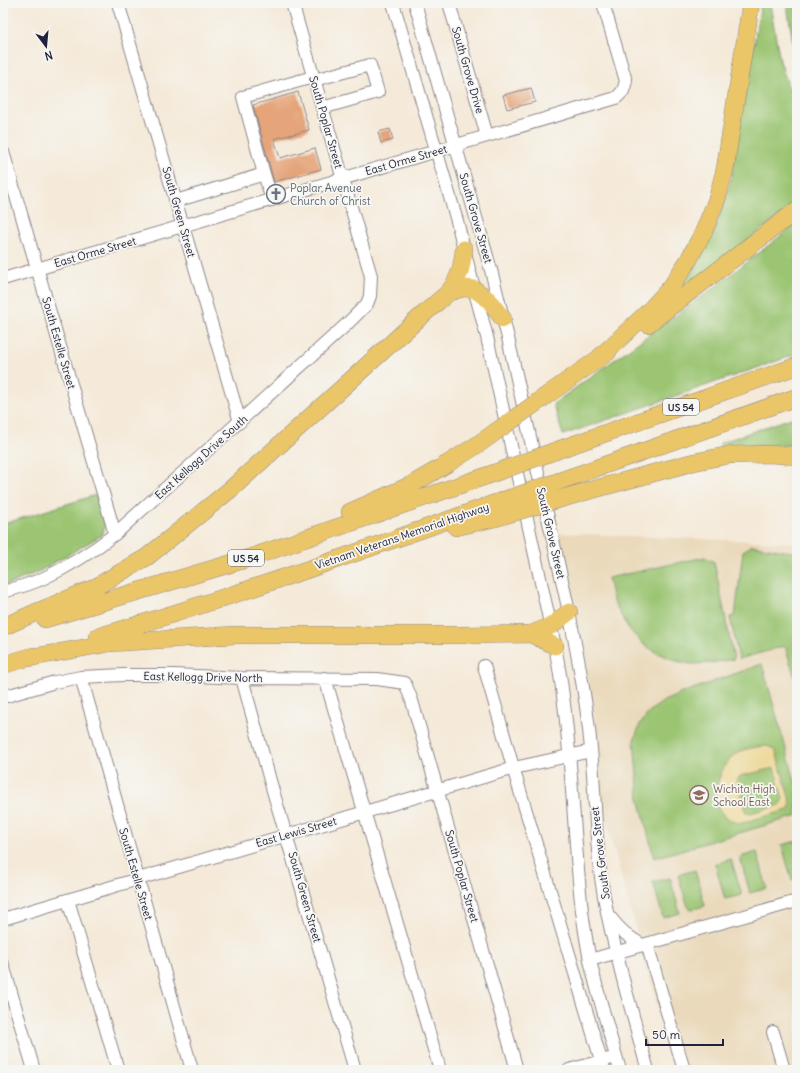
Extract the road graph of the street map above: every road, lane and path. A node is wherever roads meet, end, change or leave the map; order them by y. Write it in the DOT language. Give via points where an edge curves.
graph roads {
  1 [pos="118,3"];
  2 [pos="292,3"];
  3 [pos="393,3"];
  4 [pos="415,3"];
  5 [pos="449,3"];
  6 [pos="603,3"];
  7 [pos="751,3"];
  8 [pos="314,79"];
  9 [pos="322,108"];
  10 [pos="487,136"];
  11 [pos="456,145"];
  12 [pos="436,151"];
  13 [pos="3,152"];
  14 [pos="264,174"];
  15 [pos="343,179"];
  16 [pos="272,200"];
  17 [pos="176,201"];
  18 [pos="797,210"];
  19 [pos="183,226"];
  20 [pos="464,249"];
  21 [pos="38,269"];
  22 [pos="3,279"];
  23 [pos="370,288"];
  24 [pos="474,289"];
  25 [pos="449,292"];
  26 [pos="503,318"];
  27 [pos="599,358"];
  28 [pos="797,366"];
  29 [pos="797,398"];
  30 [pos="240,422"];
  31 [pos="797,456"];
  32 [pos="494,511"];
  33 [pos="115,534"];
  34 [pos="243,560"];
  35 [pos="3,592"];
  36 [pos="569,612"];
  37 [pos="551,626"];
  38 [pos="3,627"];
  39 [pos="3,631"];
  40 [pos="531,634"];
  41 [pos="555,646"];
  42 [pos="23,659"];
  43 [pos="3,665"];
  44 [pos="484,666"];
  45 [pos="81,677"];
  46 [pos="242,678"];
  47 [pos="325,678"];
  48 [pos="405,683"];
  49 [pos="3,697"];
  50 [pos="591,750"];
  51 [pos="570,755"];
  52 [pos="514,768"];
  53 [pos="437,790"];
  54 [pos="364,812"];
  55 [pos="286,835"];
  56 [pos="137,879"];
  57 [pos="68,900"];
  58 [pos="797,900"];
  59 [pos="608,915"];
  60 [pos="3,919"];
  61 [pos="644,945"];
  62 [pos="616,953"];
  63 [pos="590,960"];
  64 [pos="3,965"];
  65 [pos="773,1032"];
  66 [pos="616,1057"];
  67 [pos="603,1066"];
  68 [pos="34,1070"];
  69 [pos="118,1070"];
  70 [pos="192,1070"];
  71 [pos="356,1070"];
  72 [pos="440,1070"];
  73 [pos="517,1070"];
  74 [pos="569,1070"];
  75 [pos="620,1070"];
  76 [pos="648,1070"];
  77 [pos="684,1070"];
  78 [pos="784,1070"];
  1 -- 17 [label="street, South Green Street"];
  2 -- 8 [label="street, South Poplar Street"];
  3 -- 12 [label="street, South Grove Street"];
  4 -- 11 [label="street, South Grove Street"];
  5 -- 10 [label="street, South Grove Drive"];
  6 -- 10 [label="street, East Orme Street" via="626,81 623,91 616,98"];
  7 -- 27 [label="highway" via="725,168 704,231 671,287"];
  8 -- 9 [label="street, South Poplar Street"];
  8 -- 9 [label="street" via="370,65 378,92"];
  8 -- 14 [label="street" via="243,97"];
  9 -- 15 [label="street, South Poplar Street"];
  10 -- 11 [label="street, East Orme Street"];
  11 -- 12 [label="street, East Orme Street"];
  11 -- 26 [label="street, South Grove Street"];
  12 -- 15 [label="street, East Orme Street"];
  12 -- 20 [label="street, South Grove Street"];
  13 -- 21 [label="street, South Estelle Street"];
  14 -- 16 [label="street"];
  14 -- 17 [label="street"];
  15 -- 16 [label="street, East Orme Street"];
  15 -- 23 [label="street, South Poplar Street" via="371,276"];
  16 -- 19 [label="street, East Orme Street"];
  17 -- 19 [label="street, South Green Street"];
  18 -- 27 [label="highway" via="632,337"];
  19 -- 21 [label="street, East Orme Street"];
  19 -- 30 [label="street, South Green Street"];
  20 -- 24 [label="street, South Grove Street"];
  20 -- 25 [label="highway" via="461,270"];
  21 -- 22 [label="street, East Orme Street"];
  21 -- 33 [label="street, South Estelle Street"];
  23 -- 30 [label="street, East Kellogg Drive South" via="367,304"];
  24 -- 25 [label="highway" via="463,288"];
  24 -- 26 [label="highway" via="489,300"];
  24 -- 37 [label="street, South Grove Street"];
  25 -- 38 [label="highway" via="231,489 147,557 94,588"];
  26 -- 36 [label="street, South Grove Street"];
  27 -- 34 [label="highway, bridge" via="480,443 411,485"];
  28 -- 34 [label="highway, US 54, bridge"];
  29 -- 32 [label="highway, Vietnam Veterans Memorial Highway / US 54, bridge" via="574,476"];
  30 -- 33 [label="street, East Kellogg Drive South"];
  31 -- 32 [label="highway, bridge" via="729,455 584,492"];
  32 -- 42 [label="highway, Vietnam Veterans Memorial Highway" via="378,545 160,619"];
  33 -- 35 [label="street, East Kellogg Drive South" via="62,569"];
  34 -- 39 [label="highway, US 54"];
  36 -- 37 [label="highway"];
  36 -- 50 [label="street, South Grove Street" via="586,703"];
  37 -- 40 [label="highway"];
  37 -- 41 [label="street, South Grove Street"];
  40 -- 41 [label="highway"];
  40 -- 42 [label="highway" via="235,635 110,643"];
  41 -- 51 [label="street, South Grove Street"];
  42 -- 43 [label="highway, Vietnam Veterans Memorial Highway"];
  44 -- 52 [label="street"];
  45 -- 46 [label="street, East Kellogg Drive North" via="173,675"];
  45 -- 49 [label="street, East Kellogg Drive North"];
  45 -- 56 [label="street, South Estelle Street"];
  46 -- 47 [label="street, East Kellogg Drive North"];
  46 -- 55 [label="street, South Green Street"];
  47 -- 48 [label="street, East Kellogg Drive North" via="377,679"];
  47 -- 54 [label="street"];
  48 -- 53 [label="street, South Poplar Street"];
  50 -- 51 [label="street, East Lewis Street"];
  50 -- 59 [label="street, South Grove Street" via="600,870"];
  51 -- 52 [label="street, East Lewis Street"];
  51 -- 63 [label="street, South Grove Street" via="579,883"];
  52 -- 53 [label="street, East Lewis Street"];
  52 -- 67 [label="street"];
  53 -- 54 [label="street, East Lewis Street"];
  53 -- 73 [label="street, South Poplar Street"];
  54 -- 55 [label="street, East Lewis Street"];
  54 -- 72 [label="street"];
  55 -- 56 [label="street, East Lewis Street"];
  55 -- 71 [label="street, South Green Street"];
  56 -- 57 [label="street, East Lewis Street"];
  56 -- 70 [label="street, South Estelle Street"];
  57 -- 60 [label="street, East Lewis Street"];
  57 -- 69 [label="street"];
  58 -- 61 [label="street"];
  59 -- 61 [label="street" via="618,928"];
  59 -- 62 [label="street, South Grove Street"];
  61 -- 62 [label="street"];
  61 -- 77 [label="street"];
  62 -- 63 [label="street"];
  62 -- 76 [label="street, South Grove Street"];
  63 -- 66 [label="street, South Grove Street"];
  64 -- 68 [label="street"];
  65 -- 78 [label="street"];
  66 -- 67 [label="street"];
  66 -- 75 [label="street, South Grove Street"];
  67 -- 74 [label="street"];
}
